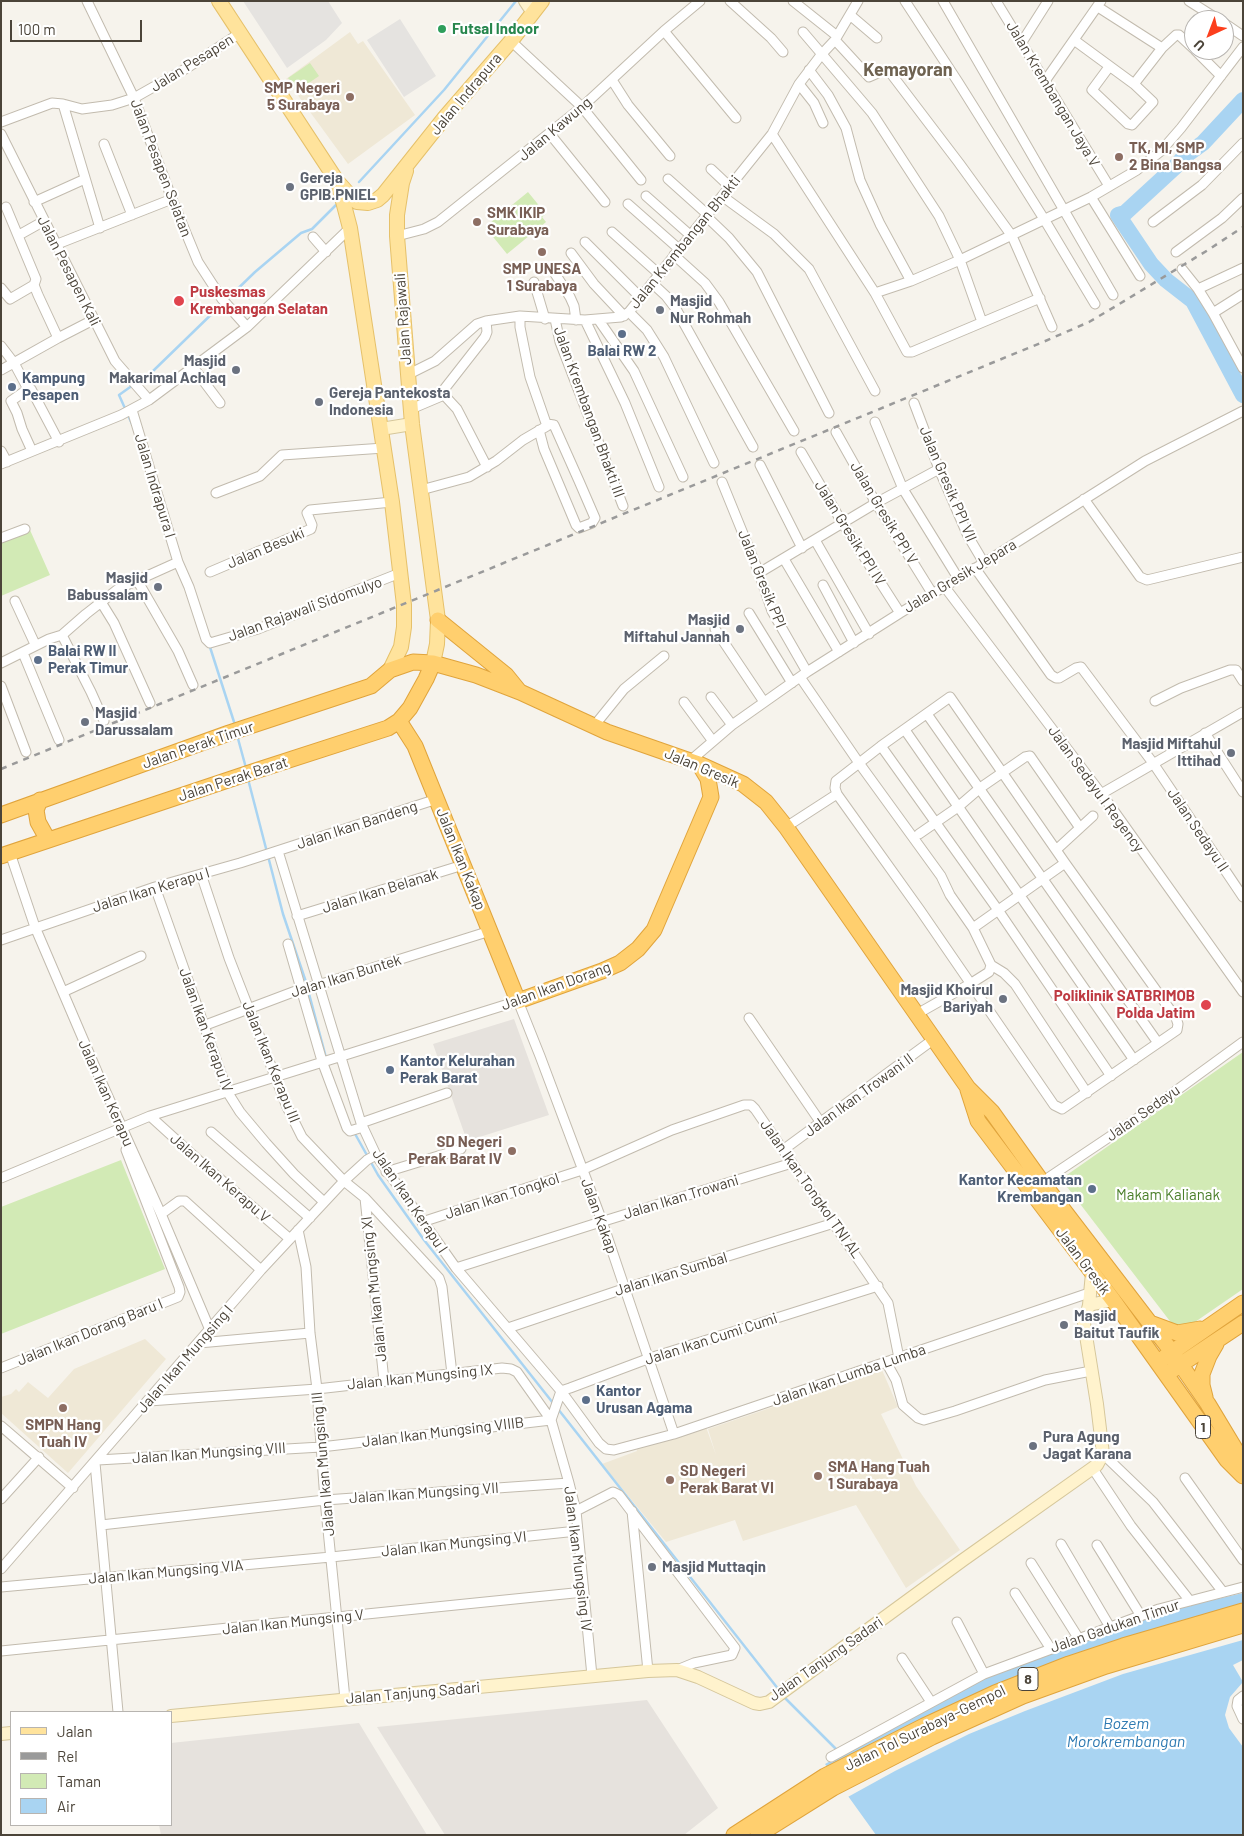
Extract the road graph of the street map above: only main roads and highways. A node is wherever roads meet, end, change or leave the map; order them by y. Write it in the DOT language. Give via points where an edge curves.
graph roads {
  1 [pos="219,1"];
  2 [pos="542,1"];
  3 [pos="529,7"];
  4 [pos="409,163"];
  5 [pos="337,181"];
  6 [pos="438,620"];
  7 [pos="433,663"];
  8 [pos="390,670"];
  9 [pos="520,692"];
  10 [pos="399,721"];
  11 [pos="694,762"];
  12 [pos="743,784"];
  13 [pos="711,797"];
  14 [pos="40,800"];
  15 [pos="1,815"];
  16 [pos="48,840"];
  17 [pos="6,855"];
  18 [pos="518,1001"];
  19 [pos="968,1088"];
  20 [pos="1243,1303"];
  21 [pos="1149,1322"];
  22 [pos="1243,1323"];
  23 [pos="1208,1328"];
  24 [pos="1218,1340"];
  25 [pos="1172,1352"];
  26 [pos="1180,1366"];
  27 [pos="1162,1368"];
  28 [pos="1208,1404"];
  29 [pos="1243,1462"];
  30 [pos="1243,1476"];
  31 [pos="1243,1611"];
  32 [pos="1243,1625"];
  33 [pos="829,1782"];
  34 [pos="734,1835"];
  35 [pos="758,1835"];
  1 -- 5 [label="main road"];
  2 -- 3 [label="main road, Jalan Indrapura"];
  3 -- 4 [label="main road, Jalan Indrapura" via="512,41"];
  4 -- 5 [label="main road" via="383,195 373,202 357,202"];
  4 -- 6 [label="main road, Jalan Rajawali" via="402,182 396,236 412,424"];
  5 -- 8 [label="main road" via="350,228 392,502 404,604 401,647"];
  6 -- 7 [label="main road, Jalan Rajawali"];
  6 -- 9 [label="highway" via="506,675"];
  7 -- 8 [label="highway, Jalan Gresik" via="414,662"];
  7 -- 9 [label="highway, Jalan Gresik"];
  7 -- 10 [label="highway, Jalan Perak Barat" via="410,708"];
  8 -- 14 [label="highway, Jalan Perak Timur" via="371,686"];
  9 -- 11 [label="highway, Jalan Gresik" via="594,726"];
  10 -- 16 [label="highway, Jalan Perak Barat" via="388,728"];
  10 -- 18 [label="highway, Jalan Ikan Kakap" via="415,746"];
  11 -- 12 [label="highway, Jalan Gresik"];
  11 -- 13 [label="highway" via="708,779"];
  12 -- 13 [label="highway" via="725,788"];
  12 -- 19 [label="highway, Jalan Gresik" via="766,802 786,828"];
  13 -- 18 [label="highway, Jalan Ikan Dorang" via="654,930 638,949 620,963 602,971"];
  14 -- 15 [label="highway, Jalan Perak Timur"];
  14 -- 16 [label="highway" via="36,810 38,822"];
  16 -- 17 [label="highway, Jalan Perak Barat"];
  19 -- 21 [label="highway, Jalan Gresik" via="992,1112"];
  19 -- 27 [label="highway, Jalan Gresik" via="978,1121"];
  20 -- 23 [label="highway"];
  21 -- 23 [label="highway" via="1177,1333"];
  21 -- 25 [label="highway, Jalan Gresik"];
  22 -- 24 [label="highway"];
  23 -- 25 [label="highway"];
  24 -- 26 [label="highway"];
  24 -- 28 [label="highway" via="1202,1374"];
  25 -- 26 [label="highway, Jalan Gresik"];
  25 -- 27 [label="highway"];
  26 -- 27 [label="highway"];
  26 -- 28 [label="highway, Jalan Gresik / 1"];
  27 -- 30 [label="highway, Jalan Gresik / 1" via="1227,1460"];
  28 -- 29 [label="highway, Jalan Gresik / 1"];
  31 -- 33 [label="highway, Jalan Tol Surabaya–Gempol / 8" via="1122,1646 1019,1683 924,1726"];
  32 -- 33 [label="highway, Jalan Tol Surabaya–Gempol / 8" via="1115,1663 1023,1696"];
  33 -- 34 [label="highway, Jalan Tol Surabaya–Gempol / 8"];
  33 -- 35 [label="highway, Jalan Tol Surabaya–Gempol / 8"];
}
